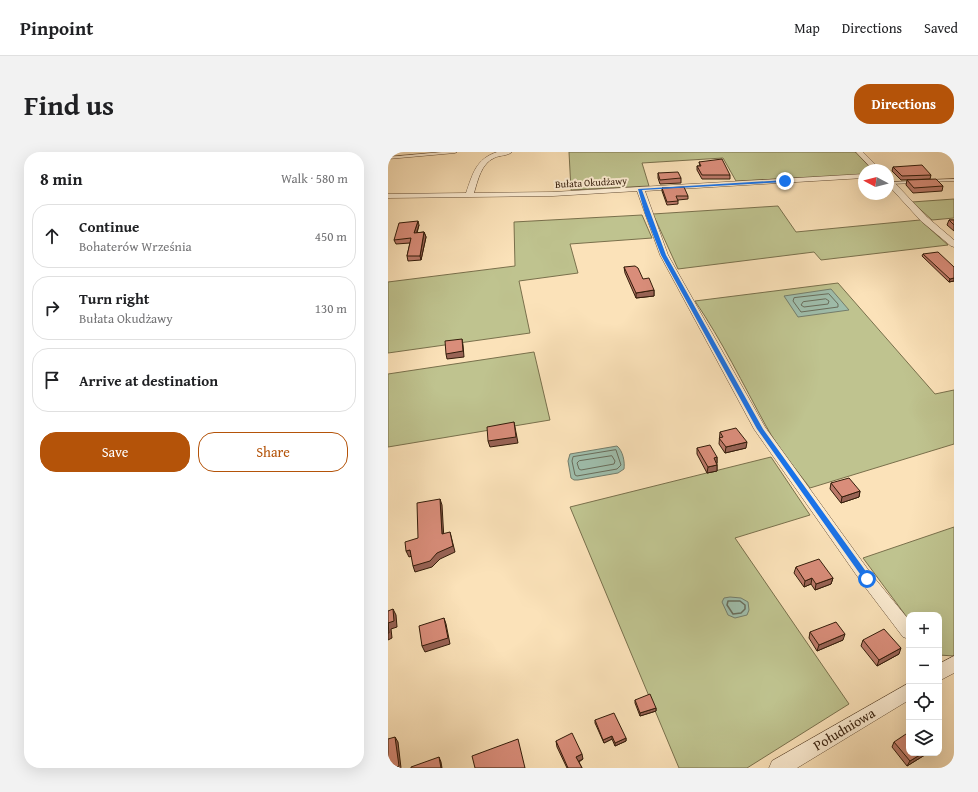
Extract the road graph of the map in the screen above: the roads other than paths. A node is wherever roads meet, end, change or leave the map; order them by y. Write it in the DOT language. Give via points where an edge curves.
graph roads {
  1 [pos="455,152"];
  2 [pos="509,152"];
  3 [pos="859,152"];
  4 [pos="388,158"];
  5 [pos="871,164"];
  6 [pos="858,176"];
  7 [pos="954,180"];
  8 [pos="925,181"];
  9 [pos="894,182"];
  10 [pos="918,182"];
  11 [pos="894,187"];
  12 [pos="640,189"];
  13 [pos="468,195"];
  14 [pos="389,197"];
  15 [pos="954,244"];
  16 [pos="906,628"];
  17 [pos="906,693"];
  18 [pos="779,768"];
  1 -- 4 [label="lane"];
  2 -- 13 [label="street" via="484,160"];
  3 -- 5 [label="street"];
  6 -- 12 [label="street, Bułata Okudżawy"];
  7 -- 8 [label="lane"];
  9 -- 10 [label="lane"];
  11 -- 15 [label="street" via="924,219"];
  12 -- 13 [label="street, Bułata Okudżawy"];
  12 -- 16 [label="street" via="664,255 760,429 867,579"];
  13 -- 14 [label="street, Bułata Okudżawy"];
  17 -- 18 [label="street, Południowa"];
}
